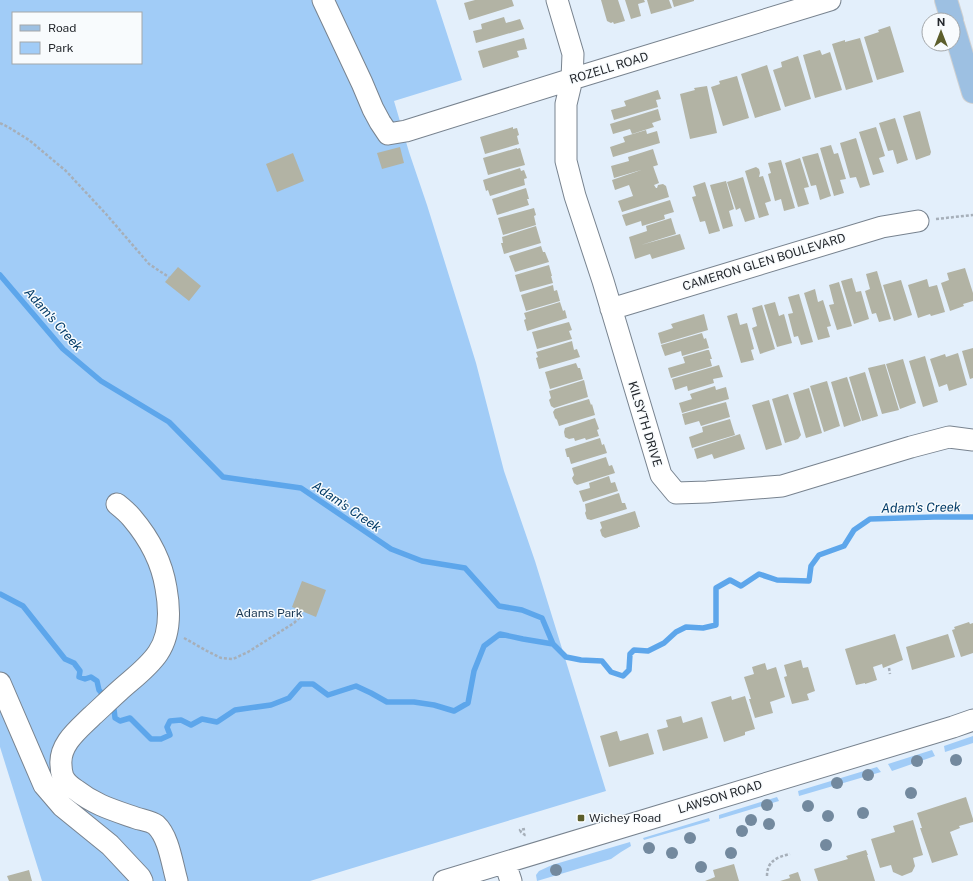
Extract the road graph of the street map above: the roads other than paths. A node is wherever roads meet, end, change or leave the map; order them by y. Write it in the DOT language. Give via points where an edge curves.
graph roads {
  1 [pos="323,0"];
  2 [pos="557,0"];
  3 [pos="830,0"];
  4 [pos="946,0"];
  5 [pos="950,12"];
  6 [pos="961,52"];
  7 [pos="572,79"];
  8 [pos="973,92"];
  9 [pos="918,221"];
  10 [pos="611,309"];
  11 [pos="973,440"];
  12 [pos="117,504"];
  13 [pos="0,683"];
  14 [pos="973,720"];
  15 [pos="508,872"];
  16 [pos="142,881"];
  17 [pos="177,881"];
  18 [pos="444,881"];
  1 -- 7 [label="street, ROZELL ROAD" via="373,109 388,134 406,131"];
  2 -- 7 [label="street, KILSYTH DRIVE" via="573,54"];
  3 -- 7 [label="street, ROZELL ROAD"];
  4 -- 5 [label="main road"];
  6 -- 8 [label="main road"];
  7 -- 10 [label="street, KILSYTH DRIVE" via="566,104 566,161"];
  9 -- 10 [label="street, CAMERON GLEN BOULEVARD" via="882,226"];
  10 -- 11 [label="street, KILSYTH DRIVE" via="661,475 676,493 782,486 949,437"];
  12 -- 17 [label="street" via="136,523 156,554 169,601 169,624 158,653 69,740 63,750 61,766 63,777 85,797 100,806 155,824 164,835"];
  13 -- 16 [label="street" via="44,785 62,806 110,845"];
  14 -- 15 [label="street, LAWSON ROAD"];
  15 -- 18 [label="street, LAWSON ROAD"];
}
